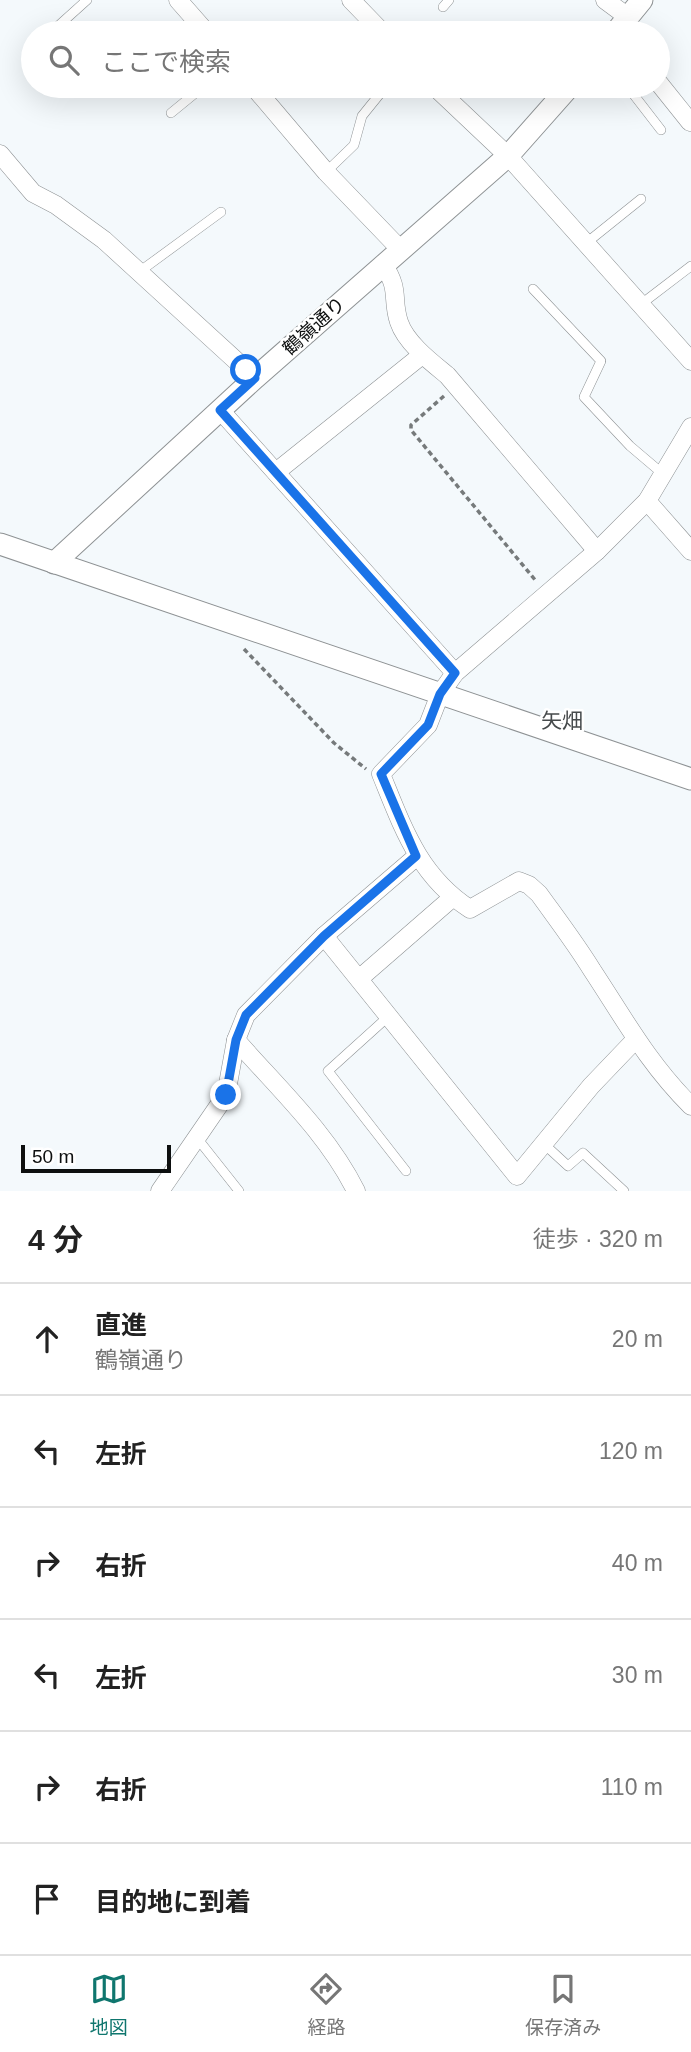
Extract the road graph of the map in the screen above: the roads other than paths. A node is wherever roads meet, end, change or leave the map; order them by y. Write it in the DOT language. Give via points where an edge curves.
graph roads {
  1 [pos="87,0"];
  2 [pos="178,0"];
  3 [pos="351,0"];
  4 [pos="605,0"];
  5 [pos="642,0"];
  6 [pos="64,21"];
  7 [pos="196,21"];
  8 [pos="371,21"];
  9 [pos="615,21"];
  10 [pos="625,21"];
  11 [pos="189,98"];
  12 [pos="263,98"];
  13 [pos="377,98"];
  14 [pos="447,98"];
  15 [pos="559,98"];
  16 [pos="636,98"];
  17 [pos="684,100"];
  18 [pos="171,113"];
  19 [pos="690,121"];
  20 [pos="661,130"];
  21 [pos="508,156"];
  22 [pos="1,157"];
  23 [pos="326,172"];
  24 [pos="641,199"];
  25 [pos="222,212"];
  26 [pos="585,244"];
  27 [pos="400,249"];
  28 [pos="383,264"];
  29 [pos="691,266"];
  30 [pos="139,272"];
  31 [pos="533,289"];
  32 [pos="640,305"];
  33 [pos="422,355"];
  34 [pos="691,361"];
  35 [pos="255,378"];
  36 [pos="220,410"];
  37 [pos="691,427"];
  38 [pos="276,472"];
  39 [pos="664,475"];
  40 [pos="647,501"];
  41 [pos="0,544"];
  42 [pos="597,551"];
  43 [pos="691,551"];
  44 [pos="54,563"];
  45 [pos="455,673"];
  46 [pos="440,694"];
  47 [pos="691,779"];
  48 [pos="416,856"];
  49 [pos="452,898"];
  50 [pos="324,936"];
  51 [pos="360,978"];
  52 [pos="390,1016"];
  53 [pos="236,1040"];
  54 [pos="635,1040"];
  55 [pos="691,1107"];
  56 [pos="197,1138"];
  57 [pos="544,1144"];
  58 [pos="406,1171"];
  59 [pos="160,1191"];
  60 [pos="239,1191"];
  61 [pos="356,1191"];
  62 [pos="624,1191"];
  1 -- 6 [label="lane"];
  2 -- 7 [label="street"];
  3 -- 8 [label="street"];
  4 -- 9 [label="street"];
  5 -- 10 [label="street"];
  11 -- 18 [label="lane"];
  12 -- 23 [label="street"];
  13 -- 23 [label="lane" via="362,117 354,145"];
  14 -- 21 [label="street"];
  15 -- 21 [label="street, 鶴嶺通り"];
  16 -- 20 [label="lane"];
  17 -- 19 [label="street"];
  21 -- 26 [label="street"];
  21 -- 27 [label="street, 鶴嶺通り"];
  22 -- 30 [label="street" via="33,193 104,240"];
  23 -- 27 [label="street"];
  24 -- 26 [label="lane"];
  25 -- 30 [label="lane"];
  26 -- 32 [label="street"];
  27 -- 28 [label="street, 鶴嶺通り"];
  28 -- 33 [label="street" via="393,280 399,323"];
  28 -- 35 [label="street, 鶴嶺通り"];
  29 -- 32 [label="lane"];
  30 -- 35 [label="street"];
  31 -- 39 [label="lane" via="601,362 584,397 629,446"];
  32 -- 34 [label="street"];
  33 -- 38 [label="street"];
  33 -- 42 [label="street" via="454,384"];
  35 -- 36 [label="street, 鶴嶺通り"];
  36 -- 38 [label="street"];
  36 -- 44 [label="street, 鶴嶺通り"];
  37 -- 39 [label="street"];
  38 -- 45 [label="street"];
  39 -- 40 [label="street"];
  40 -- 42 [label="street"];
  40 -- 43 [label="street"];
  41 -- 44 [label="street"];
  42 -- 45 [label="street"];
  44 -- 46 [label="street"];
  45 -- 46 [label="street"];
  46 -- 47 [label="street"];
  46 -- 48 [label="street" via="428,725 381,774"];
  48 -- 49 [label="street"];
  48 -- 50 [label="street"];
  49 -- 51 [label="street"];
  49 -- 54 [label="street" via="470,909 519,881 529,885 592,969"];
  50 -- 51 [label="street"];
  50 -- 53 [label="street" via="246,1015"];
  51 -- 52 [label="street"];
  52 -- 57 [label="street" via="517,1176"];
  52 -- 58 [label="lane" via="328,1071"];
  53 -- 56 [label="street" via="226,1095"];
  53 -- 61 [label="street" via="322,1136"];
  54 -- 55 [label="street"];
  54 -- 57 [label="street"];
  56 -- 59 [label="street"];
  56 -- 60 [label="lane"];
  57 -- 62 [label="lane" via="568,1166 583,1153"];
}
